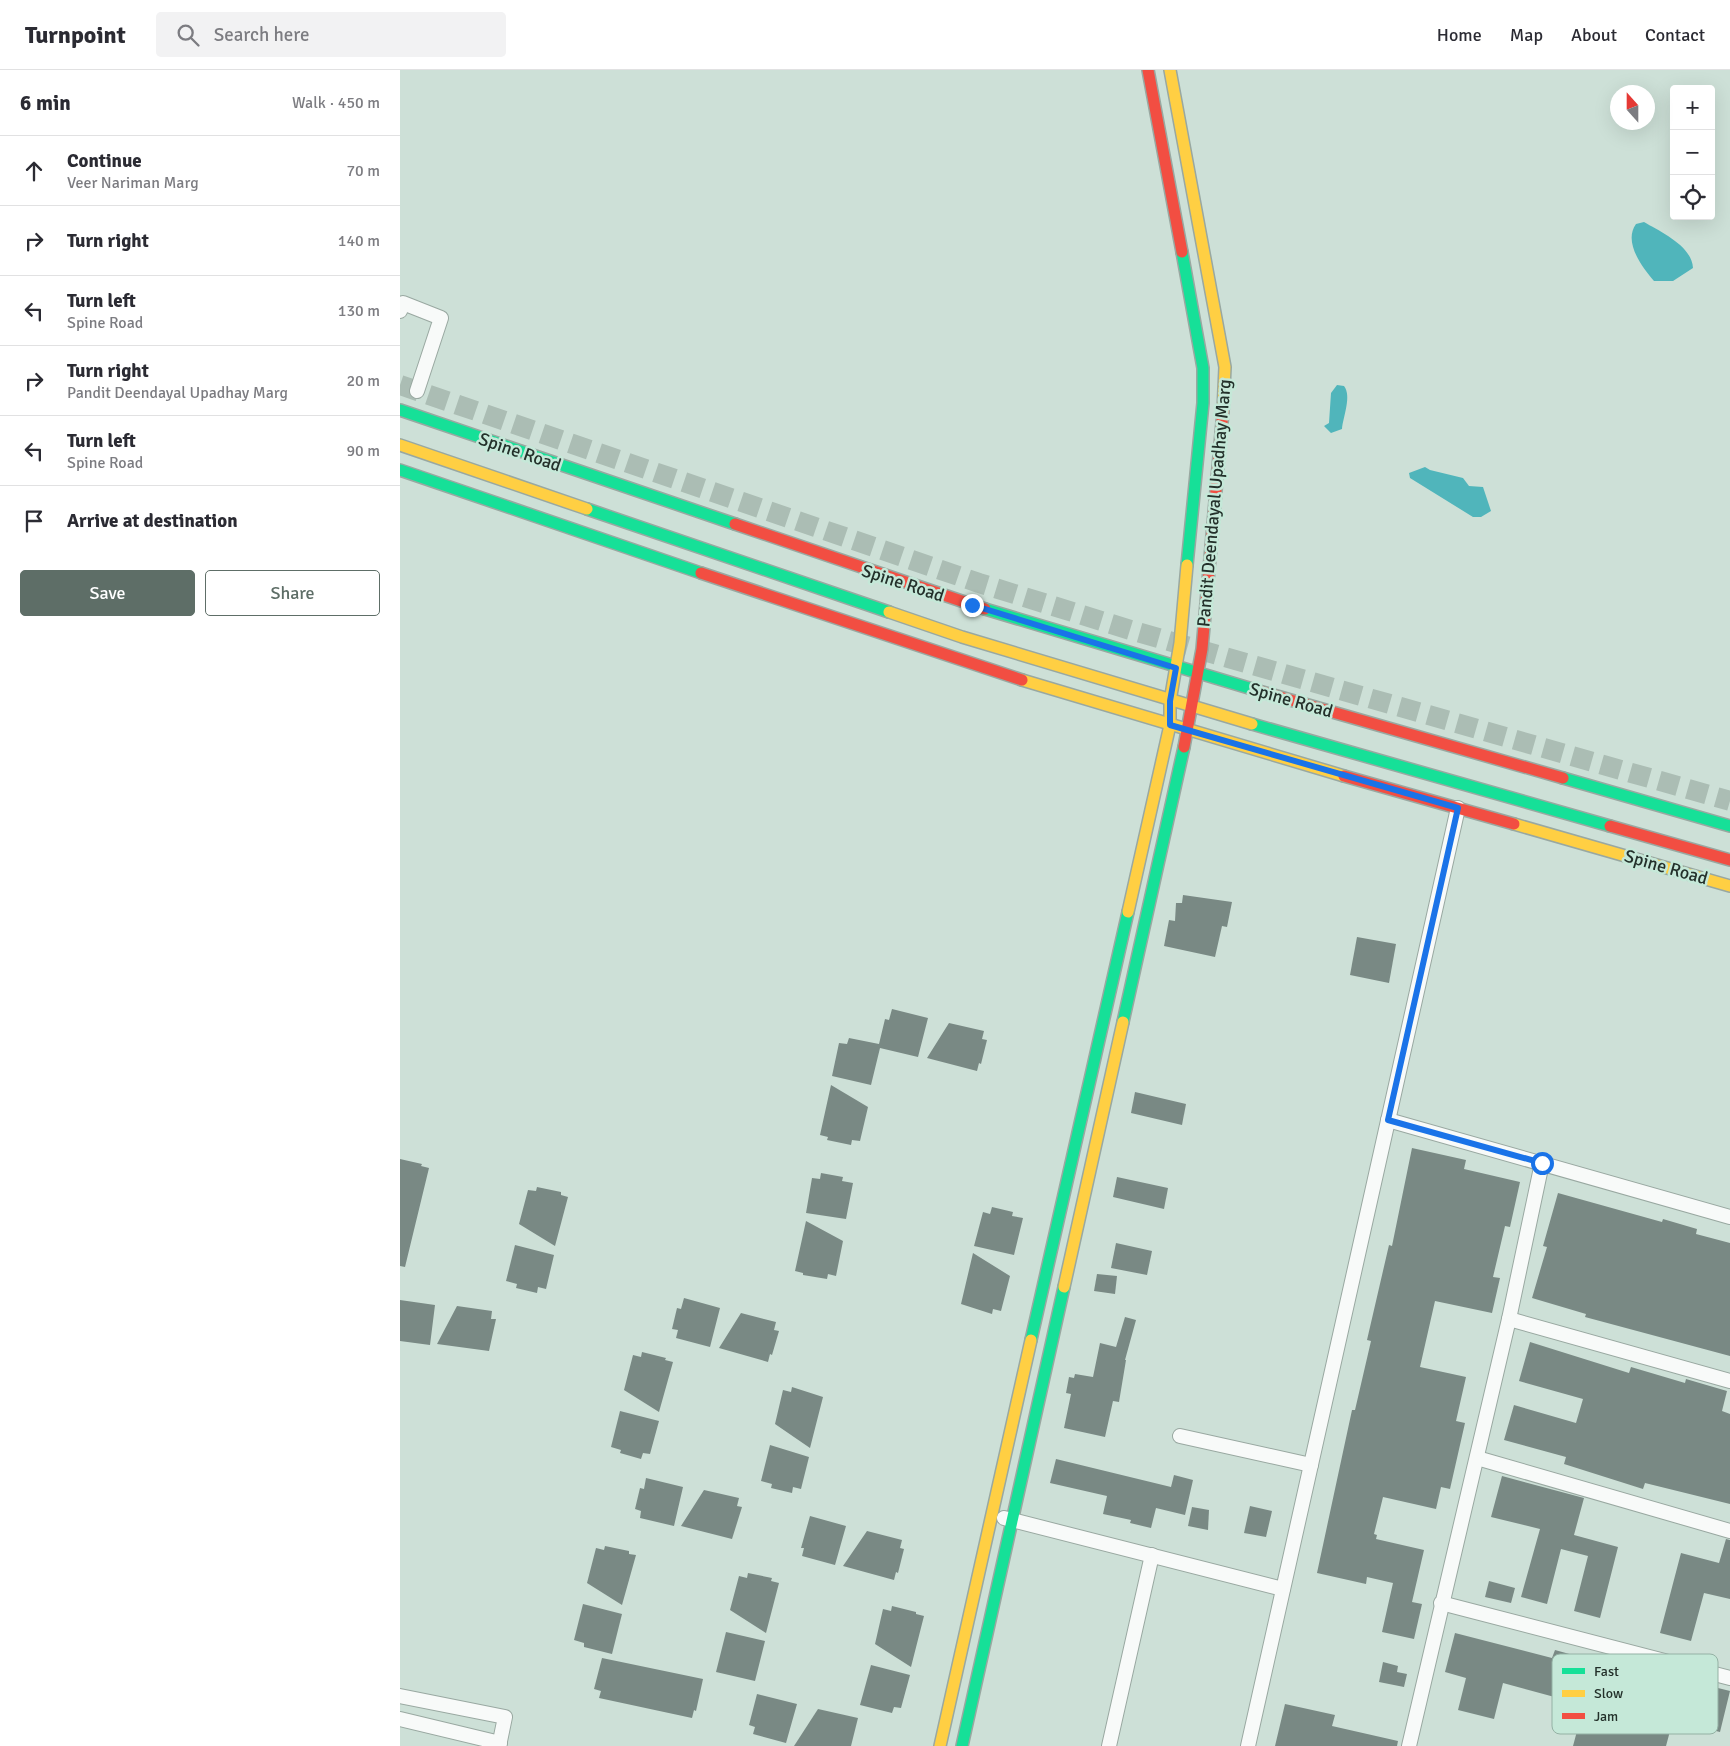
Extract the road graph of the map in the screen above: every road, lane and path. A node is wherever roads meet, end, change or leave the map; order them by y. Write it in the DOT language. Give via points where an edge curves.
graph roads {
  1 [pos="1148,70"];
  2 [pos="1170,70"];
  3 [pos="400,311"];
  4 [pos="417,391"];
  5 [pos="400,410"];
  6 [pos="400,445"];
  7 [pos="400,470"];
  8 [pos="1176,668"];
  9 [pos="1197,673"];
  10 [pos="1170,701"];
  11 [pos="1192,706"];
  12 [pos="1170,725"];
  13 [pos="1188,731"];
  14 [pos="1458,808"];
  15 [pos="1730,826"];
  16 [pos="1730,860"];
  17 [pos="1730,886"];
  18 [pos="1388,1120"];
  19 [pos="1542,1163"];
  20 [pos="1730,1217"];
  21 [pos="1508,1319"];
  22 [pos="1730,1381"];
  23 [pos="1180,1436"];
  24 [pos="1477,1458"];
  25 [pos="1311,1465"];
  26 [pos="991,1515"];
  27 [pos="1012,1520"];
  28 [pos="1730,1531"];
  29 [pos="1152,1555"];
  30 [pos="1283,1589"];
  31 [pos="1441,1603"];
  32 [pos="1638,1654"];
  33 [pos="400,1696"];
  34 [pos="400,1719"];
  35 [pos="500,1744"];
  36 [pos="940,1746"];
  37 [pos="962,1746"];
  38 [pos="1109,1746"];
  39 [pos="1248,1746"];
  40 [pos="1409,1746"];
  1 -- 8 [label="main road, Pandit Deendayal Upadhay Marg" via="1204,368"];
  2 -- 9 [label="main road, Pandit Deendayal Upadhay Marg" via="1225,367 1204,629"];
  3 -- 4 [label="street" via="403,303 441,318"];
  5 -- 8 [label="main road, Spine Road" via="945,596"];
  6 -- 10 [label="main road, Spine Road" via="934,628"];
  7 -- 12 [label="main road, Spine Road" via="945,656"];
  8 -- 9 [label="main road, Spine Road"];
  8 -- 10 [label="main road, Pandit Deendayal Upadhay Marg"];
  9 -- 11 [label="main road, Pandit Deendayal Upadhay Marg"];
  9 -- 15 [label="main road, Spine Road"];
  10 -- 11 [label="main road, Spine Road"];
  10 -- 12 [label="main road, Pandit Deendayal Upadhay Marg"];
  11 -- 13 [label="main road, Pandit Deendayal Upadhay Marg"];
  11 -- 16 [label="main road, Spine Road"];
  12 -- 13 [label="main road, Spine Road"];
  12 -- 26 [label="main road, Pandit Deendayal Upadhay Marg"];
  13 -- 14 [label="main road, Spine Road"];
  13 -- 27 [label="main road, Pandit Deendayal Upadhay Marg"];
  14 -- 17 [label="main road, Spine Road"];
  14 -- 18 [label="street"];
  18 -- 19 [label="street"];
  18 -- 25 [label="street"];
  19 -- 20 [label="street"];
  19 -- 21 [label="street"];
  21 -- 22 [label="street"];
  21 -- 24 [label="street"];
  23 -- 25 [label="street"];
  24 -- 28 [label="street"];
  24 -- 31 [label="street"];
  25 -- 30 [label="street"];
  26 -- 27 [label="street"];
  26 -- 36 [label="main road, Pandit Deendayal Upadhay Marg"];
  27 -- 29 [label="street"];
  27 -- 37 [label="main road, Pandit Deendayal Upadhay Marg"];
  29 -- 30 [label="street"];
  29 -- 38 [label="street"];
  30 -- 39 [label="street"];
  31 -- 32 [label="street"];
  31 -- 40 [label="street"];
  33 -- 35 [label="street" via="505,1717"];
  34 -- 35 [label="street"];
}
